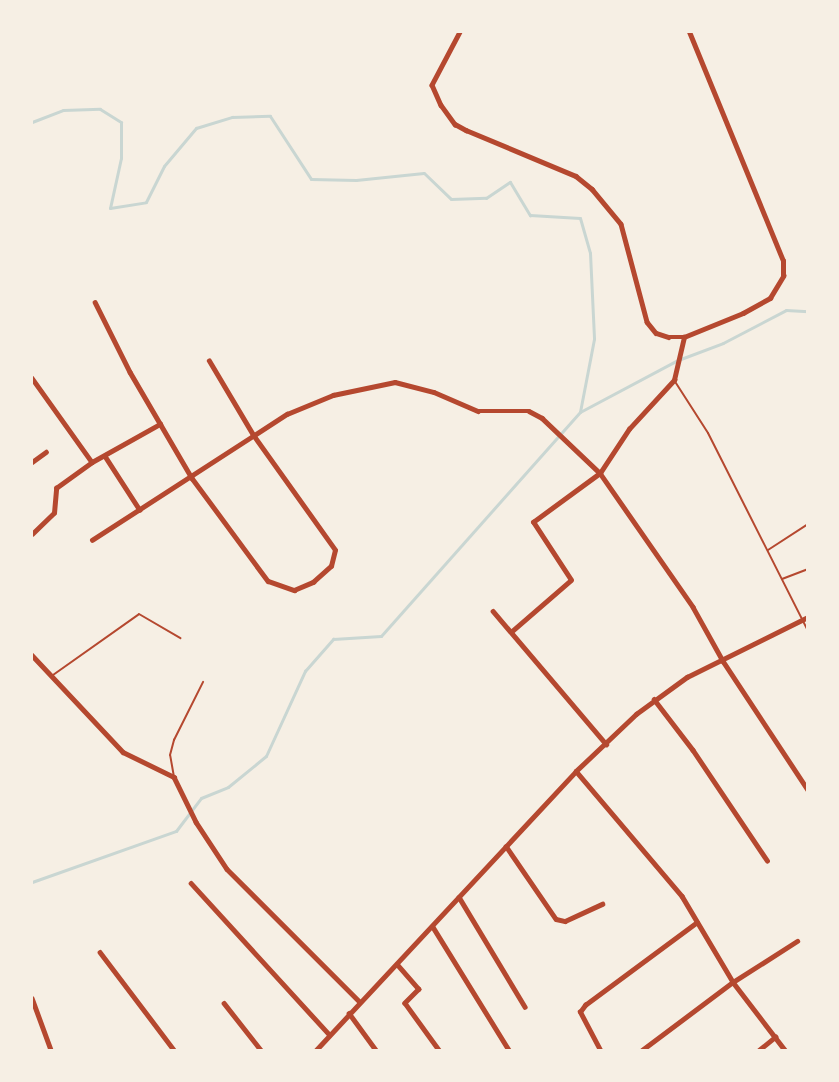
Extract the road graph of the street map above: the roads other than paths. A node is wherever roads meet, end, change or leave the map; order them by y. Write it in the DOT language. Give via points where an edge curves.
graph roads {
  1 [pos="460,32"];
  2 [pos="689,32"];
  3 [pos="94,302"];
  4 [pos="684,337"];
  5 [pos="209,361"];
  6 [pos="32,378"];
  7 [pos="674,380"];
  8 [pos="160,424"];
  9 [pos="254,435"];
  10 [pos="46,452"];
  11 [pos="105,456"];
  12 [pos="32,462"];
  13 [pos="92,462"];
  14 [pos="600,473"];
  15 [pos="192,478"];
  16 [pos="140,510"];
  17 [pos="807,524"];
  18 [pos="32,534"];
  19 [pos="92,540"];
  20 [pos="768,550"];
  21 [pos="807,569"];
  22 [pos="782,579"];
  23 [pos="493,611"];
  24 [pos="807,616"];
  25 [pos="800,620"];
  26 [pos="807,631"];
  27 [pos="512,632"];
  28 [pos="180,638"];
  29 [pos="32,658"];
  30 [pos="723,661"];
  31 [pos="51,677"];
  32 [pos="203,682"];
  33 [pos="654,699"];
  34 [pos="606,744"];
  35 [pos="576,771"];
  36 [pos="174,777"];
  37 [pos="807,790"];
  38 [pos="506,846"];
  39 [pos="767,860"];
  40 [pos="191,883"];
  41 [pos="459,897"];
  42 [pos="602,904"];
  43 [pos="697,922"];
  44 [pos="433,927"];
  45 [pos="797,940"];
  46 [pos="100,952"];
  47 [pos="397,964"];
  48 [pos="733,982"];
  49 [pos="32,998"];
  50 [pos="359,1001"];
  51 [pos="224,1004"];
  52 [pos="525,1007"];
  53 [pos="349,1013"];
  54 [pos="329,1034"];
  55 [pos="775,1037"];
  56 [pos="51,1050"];
  57 [pos="174,1050"];
  58 [pos="261,1050"];
  59 [pos="316,1050"];
  60 [pos="376,1050"];
  61 [pos="440,1050"];
  62 [pos="509,1050"];
  63 [pos="600,1050"];
  64 [pos="642,1050"];
  65 [pos="759,1050"];
  66 [pos="785,1050"];
  1 -- 4 [label="street" via="432,85 448,116 466,130 576,177 592,189 621,224 647,322 656,333"];
  2 -- 4 [label="street" via="783,261 783,276 770,298"];
  3 -- 8 [label="street"];
  4 -- 7 [label="street"];
  5 -- 9 [label="street"];
  6 -- 13 [label="street"];
  7 -- 14 [label="street" via="629,429"];
  7 -- 20 [label="lane" via="708,433"];
  8 -- 11 [label="street"];
  8 -- 15 [label="street"];
  9 -- 14 [label="street" via="287,414 333,395 395,382 434,392 478,411 529,411 542,418"];
  9 -- 15 [label="street"];
  9 -- 15 [label="street" via="335,550 331,566 313,582 294,590 268,580"];
  10 -- 12 [label="street"];
  11 -- 13 [label="street"];
  11 -- 16 [label="street"];
  13 -- 18 [label="street" via="56,488 54,513"];
  14 -- 27 [label="street" via="533,522 571,580"];
  14 -- 30 [label="street" via="693,607"];
  15 -- 16 [label="street"];
  16 -- 19 [label="street"];
  17 -- 20 [label="lane"];
  20 -- 22 [label="lane"];
  21 -- 22 [label="lane"];
  22 -- 25 [label="lane"];
  23 -- 27 [label="street"];
  24 -- 25 [label="street"];
  25 -- 26 [label="lane"];
  25 -- 30 [label="street"];
  27 -- 34 [label="street"];
  28 -- 31 [label="lane" via="139,614"];
  29 -- 31 [label="street"];
  30 -- 33 [label="street"];
  30 -- 37 [label="street"];
  31 -- 36 [label="street" via="123,752"];
  32 -- 36 [label="lane" via="174,740 170,755"];
  33 -- 34 [label="street"];
  33 -- 39 [label="street"];
  34 -- 35 [label="street"];
  35 -- 38 [label="street"];
  35 -- 43 [label="street" via="682,896"];
  36 -- 50 [label="street" via="196,822 227,869"];
  38 -- 41 [label="street"];
  38 -- 42 [label="street" via="556,919 565,921"];
  40 -- 54 [label="street"];
  41 -- 44 [label="street"];
  41 -- 52 [label="street"];
  43 -- 48 [label="street"];
  43 -- 63 [label="street" via="585,1005 580,1012"];
  44 -- 47 [label="street"];
  44 -- 62 [label="street"];
  45 -- 48 [label="street"];
  46 -- 57 [label="street"];
  47 -- 50 [label="street"];
  47 -- 61 [label="street" via="419,989 405,1003"];
  48 -- 55 [label="street"];
  48 -- 64 [label="street"];
  49 -- 56 [label="street"];
  50 -- 53 [label="street"];
  51 -- 58 [label="street"];
  53 -- 54 [label="street"];
  53 -- 60 [label="street"];
  54 -- 59 [label="street"];
  55 -- 65 [label="street"];
  55 -- 66 [label="street"];
}
